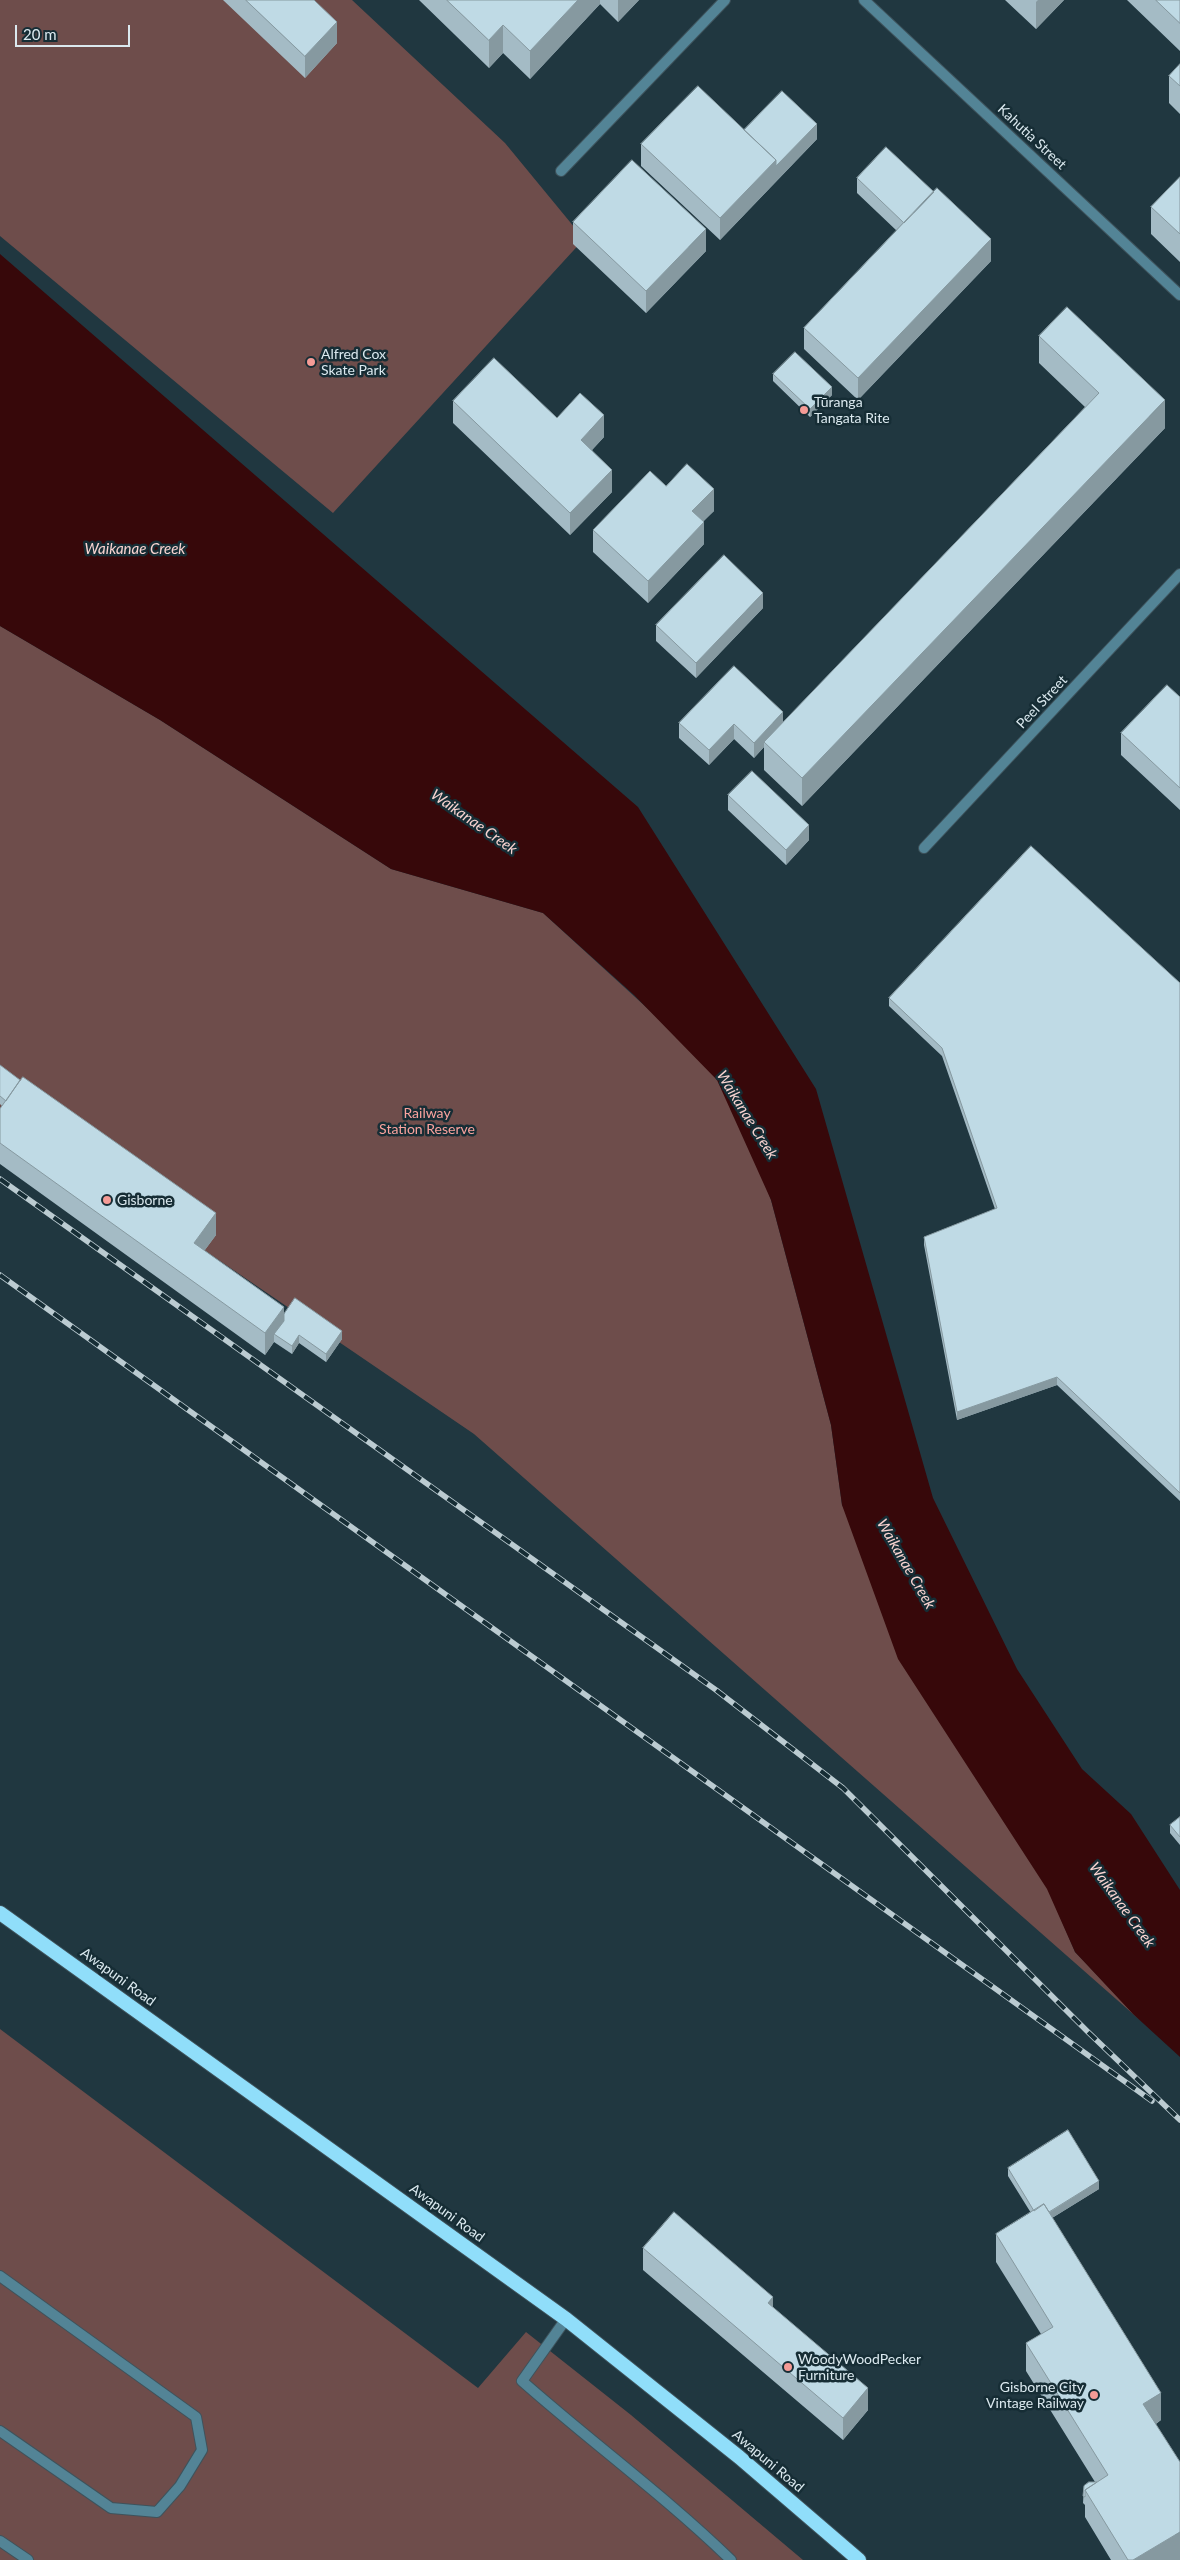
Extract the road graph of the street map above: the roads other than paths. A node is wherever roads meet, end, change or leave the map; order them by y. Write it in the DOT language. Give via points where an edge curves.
graph roads {
  1 [pos="726,0"];
  2 [pos="864,0"];
  3 [pos="561,170"];
  4 [pos="1180,294"];
  5 [pos="1180,574"];
  6 [pos="924,848"];
  7 [pos="0,1913"];
  8 [pos="0,2276"];
  9 [pos="566,2320"];
  10 [pos="0,2431"];
  11 [pos="0,2541"];
  12 [pos="28,2560"];
  13 [pos="731,2560"];
  14 [pos="859,2560"];
  1 -- 3 [label="street"];
  2 -- 4 [label="street, Kahutia Street"];
  5 -- 6 [label="street, Peel Street"];
  7 -- 9 [label="highway, Awapuni Road"];
  8 -- 10 [label="street" via="196,2416 202,2450 180,2486 157,2512 111,2508"];
  9 -- 13 [label="street" via="522,2381 686,2516"];
  9 -- 14 [label="highway, Awapuni Road" via="739,2457"];
  11 -- 12 [label="street"];
}
